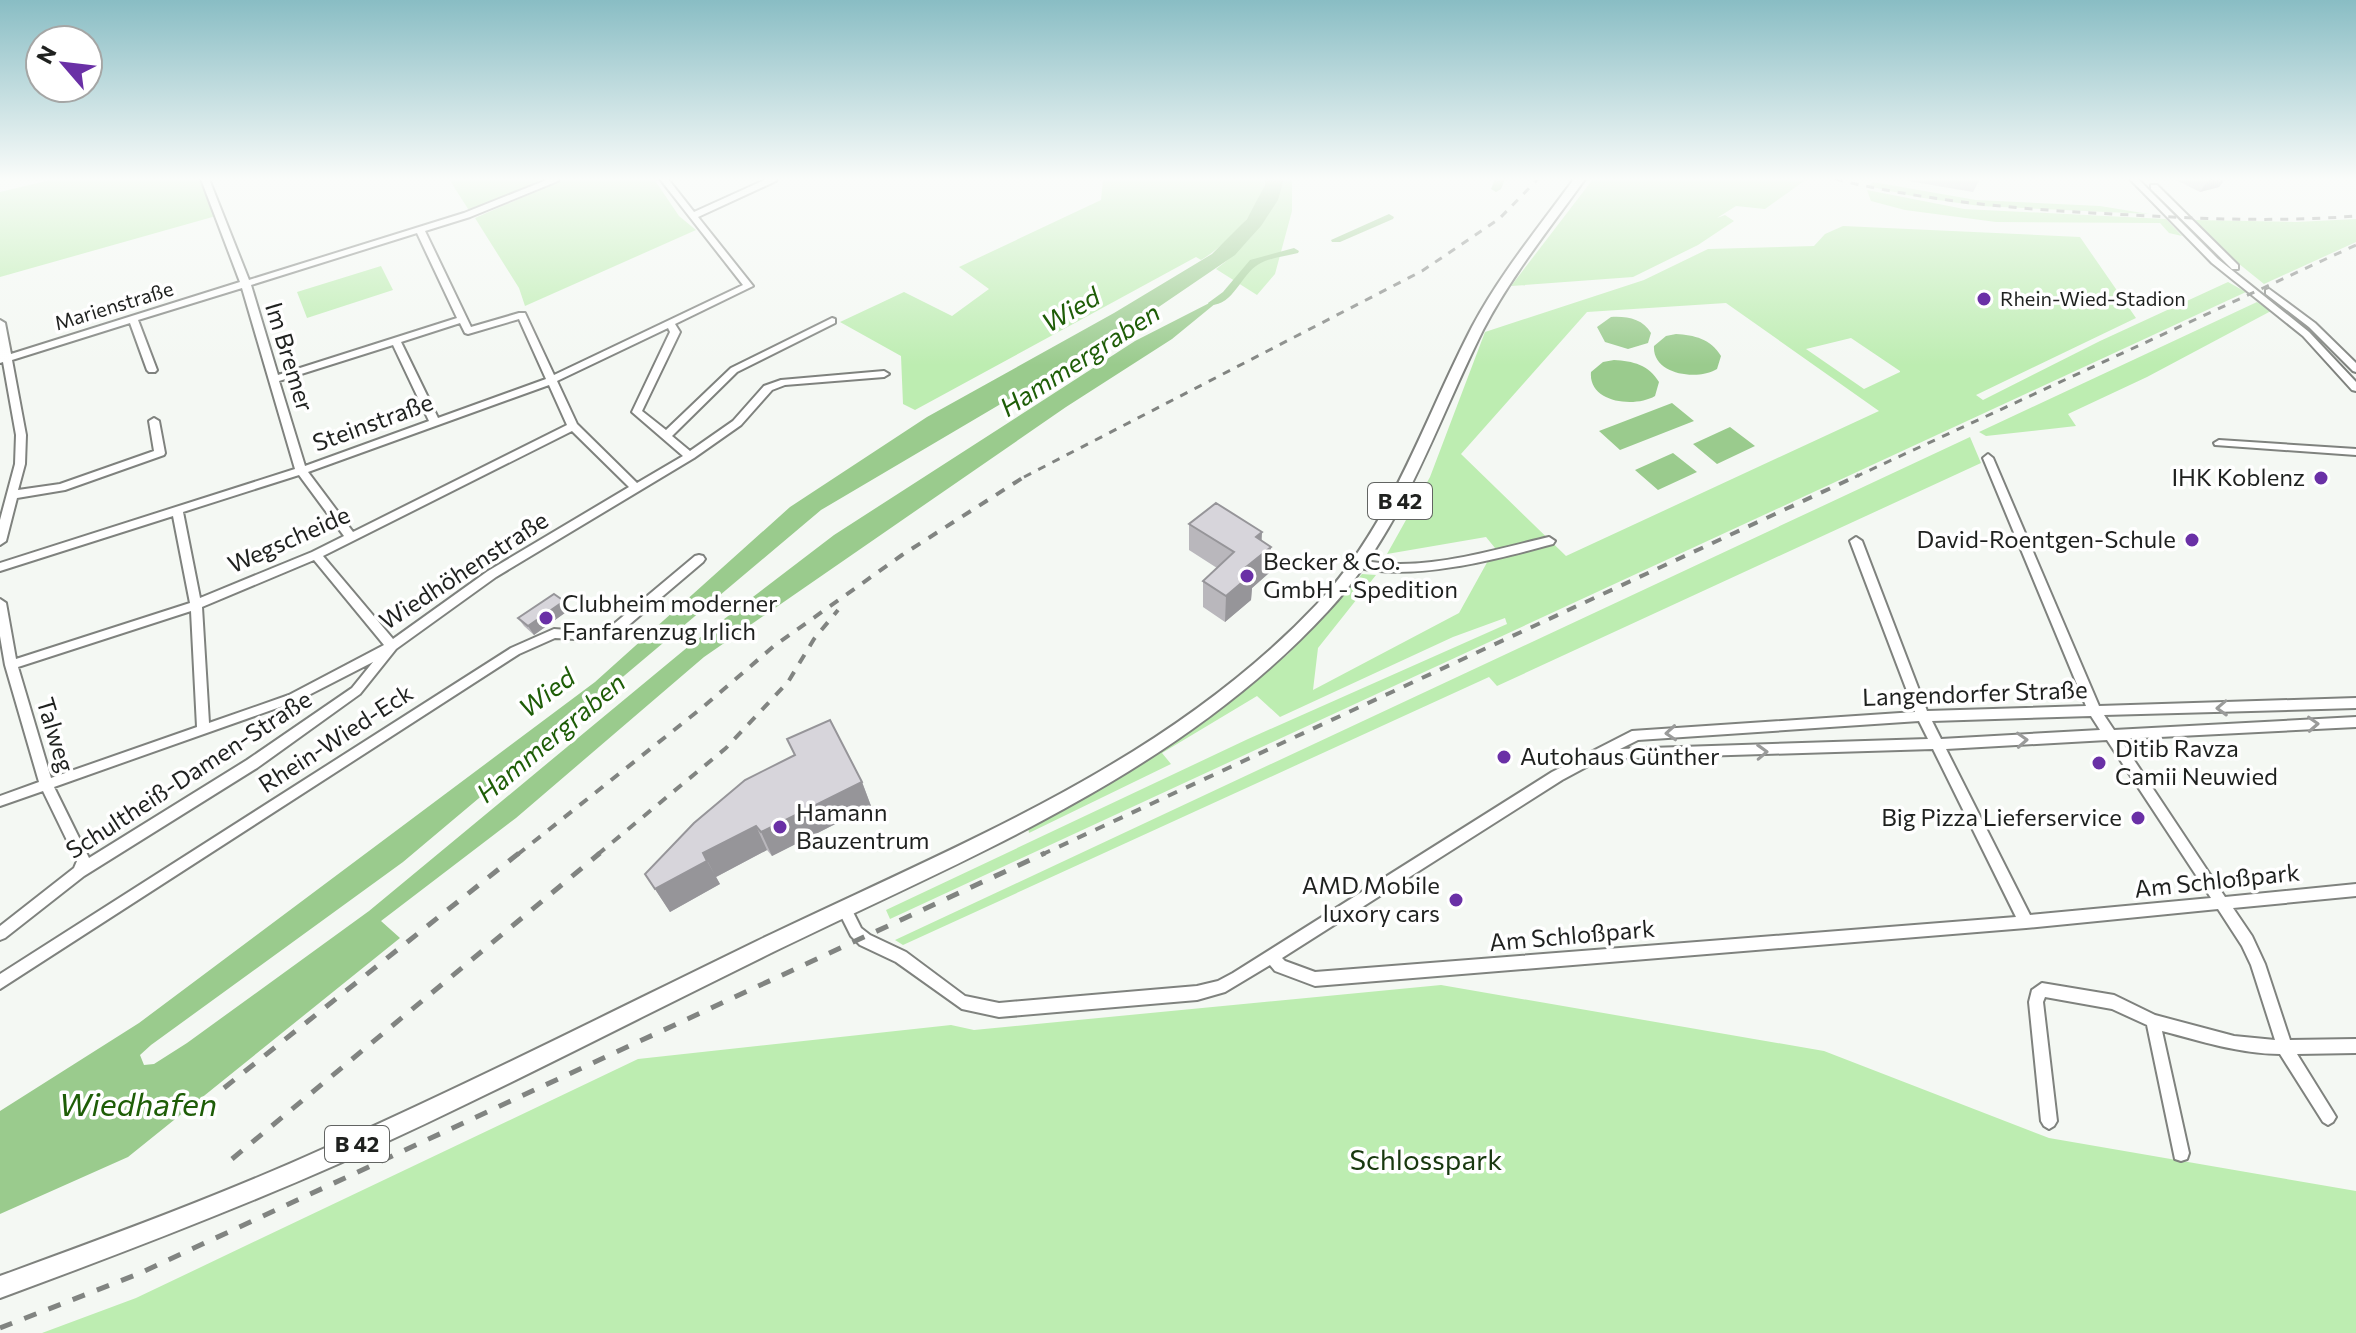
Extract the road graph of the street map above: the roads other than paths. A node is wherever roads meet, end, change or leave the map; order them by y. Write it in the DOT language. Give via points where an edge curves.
graph roads {
  1 [pos="229,241"];
  2 [pos="385,241"];
  3 [pos="425,241"];
  4 [pos="712,241"];
  5 [pos="1535,241"];
  6 [pos="2195,241"];
  7 [pos="2209,241"];
  8 [pos="246,285"];
  9 [pos="133,319"];
  10 [pos="461,320"];
  11 [pos="832,321"];
  12 [pos="0,323"];
  13 [pos="671,325"];
  14 [pos="396,342"];
  15 [pos="3,359"];
  16 [pos="2356,369"];
  17 [pos="152,370"];
  18 [pos="884,374"];
  19 [pos="276,379"];
  20 [pos="552,380"];
  21 [pos="2356,388"];
  22 [pos="154,421"];
  23 [pos="435,422"];
  24 [pos="573,426"];
  25 [pos="666,436"];
  26 [pos="2219,443"];
  27 [pos="2356,452"];
  28 [pos="690,456"];
  29 [pos="1988,458"];
  30 [pos="301,471"];
  31 [pos="637,489"];
  32 [pos="13,495"];
  33 [pos="178,512"];
  34 [pos="351,537"];
  35 [pos="0,541"];
  36 [pos="1549,541"];
  37 [pos="1856,541"];
  38 [pos="316,555"];
  39 [pos="699,559"];
  40 [pos="1360,564"];
  41 [pos="0,567"];
  42 [pos="0,603"];
  43 [pos="196,605"];
  44 [pos="392,646"];
  45 [pos="11,665"];
  46 [pos="2356,703"];
  47 [pos="2095,712"];
  48 [pos="1923,716"];
  49 [pos="2356,722"];
  50 [pos="203,731"];
  51 [pos="2108,735"];
  52 [pos="1938,744"];
  53 [pos="1600,755"];
  54 [pos="46,784"];
  55 [pos="0,801"];
  56 [pos="79,872"];
  57 [pos="2356,890"];
  58 [pos="2221,903"];
  59 [pos="844,908"];
  60 [pos="2026,922"];
  61 [pos="0,934"];
  62 [pos="1271,956"];
  63 [pos="0,982"];
  64 [pos="2153,1021"];
  65 [pos="2356,1046"];
  66 [pos="2285,1048"];
  67 [pos="2328,1117"];
  68 [pos="2049,1121"];
  69 [pos="2181,1153"];
  70 [pos="0,1287"];
  1 -- 8 [label="street, Im Bremer"];
  2 -- 8 [label="street, Marienstraße"];
  3 -- 10 [label="street"];
  4 -- 13 [label="street, Steinstraße" via="748,286"];
  5 -- 40 [label="main road, B 42" via="1493,301 1409,483"];
  6 -- 21 [label="street" via="2306,334"];
  7 -- 16 [label="street"];
  8 -- 9 [label="street, Marienstraße"];
  8 -- 19 [label="street, Im Bremer"];
  9 -- 15 [label="street, Marienstraße"];
  9 -- 17 [label="street"];
  10 -- 14 [label="street"];
  10 -- 20 [label="street" via="468,331 522,315"];
  11 -- 25 [label="street" via="734,370"];
  12 -- 15 [label="street"];
  13 -- 20 [label="street, Steinstraße"];
  13 -- 25 [label="street" via="675,332 637,412"];
  14 -- 19 [label="street"];
  14 -- 23 [label="street"];
  15 -- 32 [label="street" via="21,435"];
  18 -- 28 [label="street, Wiedhöhenstraße" via="784,382 768,388 737,423"];
  19 -- 30 [label="street, Im Bremer"];
  20 -- 23 [label="street, Steinstraße"];
  20 -- 24 [label="street"];
  22 -- 32 [label="street" via="160,453 61,487"];
  23 -- 30 [label="street, Steinstraße"];
  24 -- 31 [label="street"];
  24 -- 34 [label="street, Wegscheide"];
  25 -- 28 [label="street"];
  26 -- 27 [label="street"];
  28 -- 31 [label="street, Wiedhöhenstraße"];
  29 -- 47 [label="street"];
  30 -- 33 [label="street, Steinstraße"];
  30 -- 34 [label="street, Im Bremer"];
  31 -- 44 [label="street, Wiedhöhenstraße" via="492,574"];
  32 -- 35 [label="street"];
  33 -- 41 [label="street, Steinstraße"];
  33 -- 43 [label="street"];
  34 -- 38 [label="street, Wegscheide"];
  36 -- 40 [label="street" via="1380,571"];
  37 -- 48 [label="street"];
  38 -- 43 [label="street, Wegscheide"];
  38 -- 44 [label="street"];
  39 -- 63 [label="street, Rhein-Wied-Eck" via="613,632 554,633 515,651"];
  40 -- 59 [label="main road, B 42" via="1286,645 1182,728 1002,831"];
  42 -- 45 [label="street, Talweg"];
  43 -- 45 [label="street, Wegscheide"];
  43 -- 50 [label="street"];
  44 -- 50 [label="street, Wiedhöhenstraße" via="293,698"];
  44 -- 56 [label="street, Schultheiß-Damen-Straße" via="356,691 252,764"];
  45 -- 54 [label="street, Talweg"];
  46 -- 47 [label="street, Langendorfer Straße, one-way"];
  47 -- 48 [label="street, Langendorfer Straße"];
  47 -- 51 [label="street"];
  48 -- 52 [label="street"];
  48 -- 53 [label="street, Langendorfer Straße, one-way" via="1636,735"];
  51 -- 49 [label="street, Langendorfer Straße, one-way"];
  50 -- 54 [label="street, Wiedhöhenstraße"];
  52 -- 51 [label="street, Langendorfer Straße, one-way"];
  51 -- 58 [label="street"];
  53 -- 52 [label="street, Langendorfer Straße, one-way"];
  52 -- 60 [label="street"];
  53 -- 62 [label="street, Langendorfer Straße" via="1557,776"];
  54 -- 55 [label="street, Wiedhöhenstraße"];
  54 -- 56 [label="street, Talweg" via="84,861"];
  56 -- 61 [label="street, Schultheiß-Damen-Straße"];
  57 -- 58 [label="street, Am Schloßpark"];
  58 -- 60 [label="street, Am Schloßpark"];
  58 -- 66 [label="street" via="2258,964"];
  59 -- 62 [label="street" via="865,940 901,957 962,1002 990,1010 1197,993 1220,987"];
  59 -- 70 [label="main road, B 42" via="331,1156"];
  60 -- 62 [label="street, Am Schloßpark" via="1315,979 1280,966"];
  64 -- 66 [label="street" via="2234,1043"];
  64 -- 68 [label="street" via="2114,1002 2042,990 2037,995"];
  64 -- 69 [label="street"];
  65 -- 66 [label="street"];
  66 -- 67 [label="street"];
}
